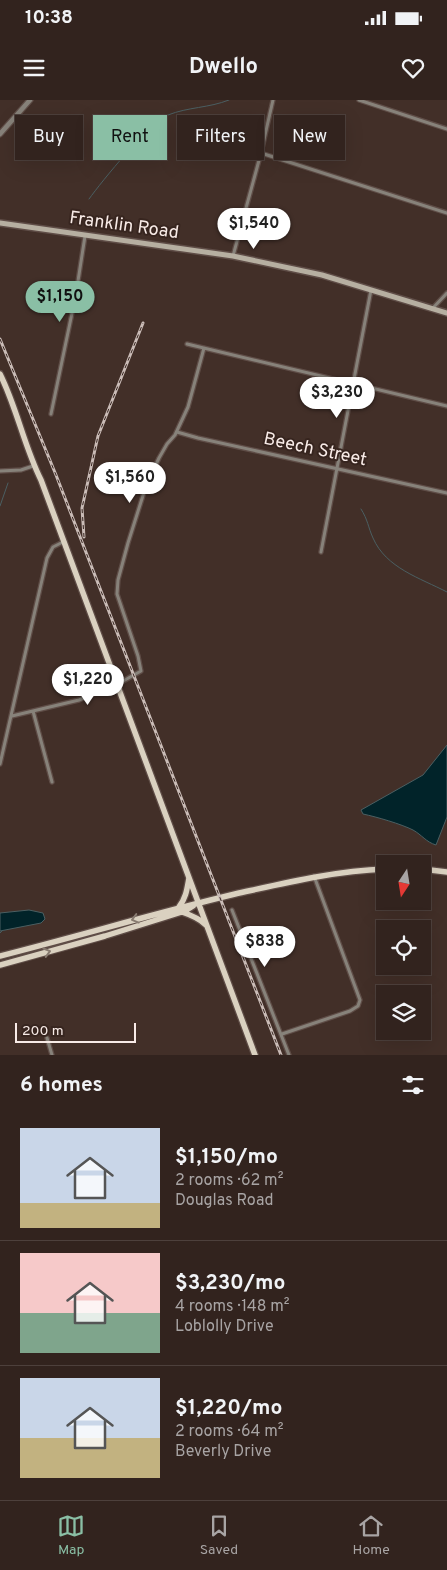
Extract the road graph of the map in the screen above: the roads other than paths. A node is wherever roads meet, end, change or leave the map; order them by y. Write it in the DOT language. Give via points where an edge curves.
graph roads {
  1 [pos="30,100"];
  2 [pos="273,100"];
  3 [pos="359,100"];
  4 [pos="447,129"];
  5 [pos="0,134"];
  6 [pos="264,137"];
  7 [pos="264,154"];
  8 [pos="258,160"];
  9 [pos="447,214"];
  10 [pos="0,223"];
  11 [pos="85,235"];
  12 [pos="233,256"];
  13 [pos="371,290"];
  14 [pos="447,293"];
  15 [pos="432,309"];
  16 [pos="447,313"];
  17 [pos="187,344"];
  18 [pos="204,348"];
  19 [pos="0,374"];
  20 [pos="353,384"];
  21 [pos="447,406"];
  22 [pos="51,414"];
  23 [pos="177,432"];
  24 [pos="33,466"];
  25 [pos="338,469"];
  26 [pos="0,472"];
  27 [pos="447,493"];
  28 [pos="63,542"];
  29 [pos="321,552"];
  30 [pos="116,685"];
  31 [pos="33,711"];
  32 [pos="12,716"];
  33 [pos="0,764"];
  34 [pos="52,782"];
  35 [pos="376,869"];
  36 [pos="431,870"];
  37 [pos="447,872"];
  38 [pos="189,876"];
  39 [pos="314,876"];
  40 [pos="199,903"];
  41 [pos="180,910"];
  42 [pos="232,910"];
  43 [pos="208,929"];
  44 [pos="0,956"];
  45 [pos="0,965"];
  46 [pos="282,1034"];
  47 [pos="47,1038"];
  48 [pos="52,1055"];
  49 [pos="255,1055"];
  50 [pos="289,1055"];
  1 -- 5 [label="street"];
  2 -- 6 [label="street"];
  3 -- 4 [label="street"];
  7 -- 9 [label="street"];
  8 -- 12 [label="street"];
  10 -- 11 [label="main road, Franklin Road"];
  11 -- 12 [label="main road, Franklin Road"];
  11 -- 22 [label="street"];
  12 -- 13 [label="main road, Franklin Road" via="322,275"];
  13 -- 15 [label="main road, Franklin Road"];
  13 -- 20 [label="street"];
  14 -- 15 [label="street"];
  15 -- 16 [label="main road, Franklin Road"];
  17 -- 18 [label="street"];
  18 -- 20 [label="street"];
  18 -- 23 [label="street" via="192,397"];
  19 -- 24 [label="main road"];
  20 -- 21 [label="street"];
  20 -- 25 [label="street"];
  23 -- 25 [label="street, Beech Street"];
  23 -- 30 [label="street" via="159,458 146,486 118,580 120,606 141,671"];
  24 -- 26 [label="street"];
  24 -- 28 [label="main road"];
  25 -- 27 [label="street, Beech Street"];
  25 -- 29 [label="street"];
  28 -- 30 [label="main road"];
  28 -- 32 [label="street" via="53,547 47,558"];
  30 -- 31 [label="street" via="79,700"];
  30 -- 38 [label="main road"];
  31 -- 32 [label="street"];
  31 -- 34 [label="street"];
  32 -- 33 [label="street"];
  35 -- 39 [label="main road"];
  36 -- 37 [label="main road"];
  38 -- 40 [label="main road"];
  38 -- 41 [label="main road"];
  39 -- 40 [label="main road"];
  39 -- 46 [label="street" via="360,1000 358,1006 350,1011"];
  40 -- 41 [label="main road"];
  40 -- 43 [label="main road"];
  41 -- 43 [label="main road" via="202,921"];
  41 -- 44 [label="main road, one-way"];
  45 -- 41 [label="main road, one-way" via="96,939"];
  42 -- 46 [label="street"];
  43 -- 49 [label="main road"];
  46 -- 50 [label="street"];
  47 -- 48 [label="street"];
}
